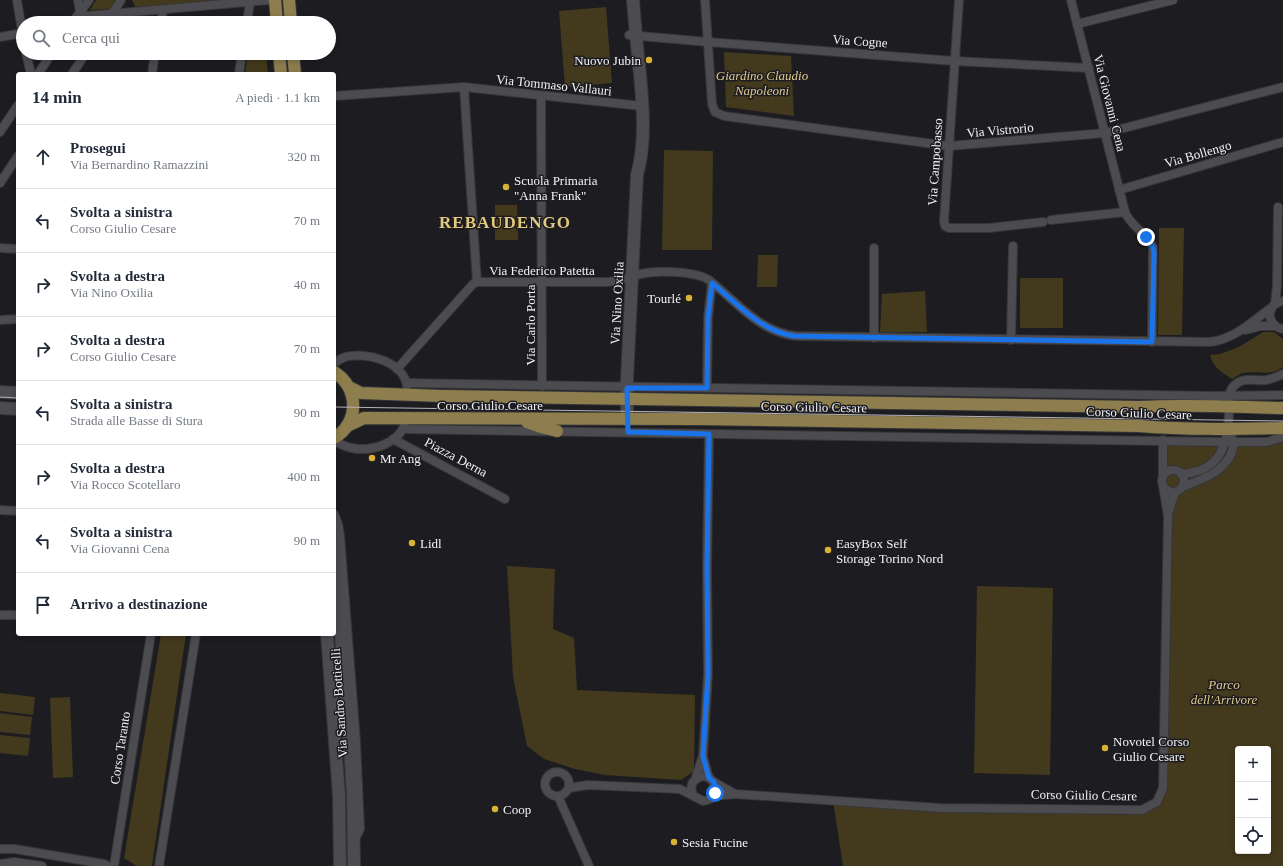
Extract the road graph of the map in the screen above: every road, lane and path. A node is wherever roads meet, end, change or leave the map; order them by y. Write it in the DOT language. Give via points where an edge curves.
graph roads {
  1 [pos="17,0"];
  2 [pos="78,0"];
  3 [pos="89,0"];
  4 [pos="121,0"];
  5 [pos="269,0"];
  6 [pos="275,0"];
  7 [pos="289,0"];
  8 [pos="625,0"];
  9 [pos="633,0"];
  10 [pos="705,0"];
  11 [pos="959,0"];
  12 [pos="1071,0"];
  13 [pos="1173,0"];
  14 [pos="250,2"];
  15 [pos="163,10"];
  16 [pos="83,14"];
  17 [pos="112,14"];
  18 [pos="20,16"];
  19 [pos="162,16"];
  20 [pos="248,16"];
  21 [pos="276,16"];
  22 [pos="290,16"];
  23 [pos="1077,24"];
  24 [pos="16,35"];
  25 [pos="632,35"];
  26 [pos="0,36"];
  27 [pos="708,42"];
  28 [pos="28,60"];
  29 [pos="47,60"];
  30 [pos="81,60"];
  31 [pos="154,60"];
  32 [pos="241,60"];
  33 [pos="280,60"];
  34 [pos="294,60"];
  35 [pos="954,60"];
  36 [pos="1089,68"];
  37 [pos="31,72"];
  38 [pos="39,72"];
  39 [pos="73,72"];
  40 [pos="152,72"];
  41 [pos="239,72"];
  42 [pos="281,72"];
  43 [pos="295,72"];
  44 [pos="464,87"];
  45 [pos="1283,87"];
  46 [pos="336,96"];
  47 [pos="541,96"];
  48 [pos="639,105"];
  49 [pos="16,107"];
  50 [pos="0,132"];
  51 [pos="1105,133"];
  52 [pos="1283,142"];
  53 [pos="949,146"];
  54 [pos="16,159"];
  55 [pos="16,170"];
  56 [pos="8,172"];
  57 [pos="0,183"];
  58 [pos="1119,190"];
  59 [pos="1278,207"];
  60 [pos="1125,212"];
  61 [pos="1013,246"];
  62 [pos="0,248"];
  63 [pos="874,248"];
  64 [pos="16,249"];
  65 [pos="632,277"];
  66 [pos="1277,277"];
  67 [pos="477,282"];
  68 [pos="542,282"];
  69 [pos="712,283"];
  70 [pos="1283,285"];
  71 [pos="1283,301"];
  72 [pos="1273,305"];
  73 [pos="16,319"];
  74 [pos="0,320"];
  75 [pos="1280,329"];
  76 [pos="1240,331"];
  77 [pos="874,338"];
  78 [pos="1011,340"];
  79 [pos="1152,342"];
  80 [pos="336,362"];
  81 [pos="397,369"];
  82 [pos="336,373"];
  83 [pos="1283,374"];
  84 [pos="542,386"];
  85 [pos="349,387"];
  86 [pos="707,388"];
  87 [pos="407,389"];
  88 [pos="723,389"];
  89 [pos="0,392"];
  90 [pos="16,393"];
  91 [pos="627,393"];
  92 [pos="1283,395"];
  93 [pos="748,401"];
  94 [pos="1229,401"];
  95 [pos="0,408"];
  96 [pos="1283,408"];
  97 [pos="16,409"];
  98 [pos="428,419"];
  99 [pos="521,419"];
  100 [pos="405,424"];
  101 [pos="347,426"];
  102 [pos="628,426"];
  103 [pos="1283,428"];
  104 [pos="448,429"];
  105 [pos="1228,429"];
  106 [pos="557,431"];
  107 [pos="709,434"];
  108 [pos="336,437"];
  109 [pos="1283,437"];
  110 [pos="336,440"];
  111 [pos="393,440"];
  112 [pos="1163,440"];
  113 [pos="1229,442"];
  114 [pos="1181,474"];
  115 [pos="1163,475"];
  116 [pos="1163,486"];
  117 [pos="1182,487"];
  118 [pos="1175,492"];
  119 [pos="505,498"];
  120 [pos="0,510"];
  121 [pos="16,511"];
  122 [pos="1168,516"];
  123 [pos="336,519"];
  124 [pos="336,569"];
  125 [pos="0,615"];
  126 [pos="16,615"];
  127 [pos="340,618"];
  128 [pos="151,636"];
  129 [pos="196,636"];
  130 [pos="322,636"];
  131 [pos="327,636"];
  132 [pos="703,756"];
  133 [pos="568,779"];
  134 [pos="711,780"];
  135 [pos="694,781"];
  136 [pos="588,785"];
  137 [pos="569,788"];
  138 [pos="680,789"];
  139 [pos="735,794"];
  140 [pos="693,795"];
  141 [pos="558,796"];
  142 [pos="713,796"];
  143 [pos="340,832"];
  144 [pos="0,849"];
  145 [pos="37,853"];
  146 [pos="0,864"];
  147 [pos="38,866"];
  148 [pos="108,866"];
  149 [pos="114,866"];
  150 [pos="159,866"];
  151 [pos="340,866"];
  152 [pos="354,866"];
  153 [pos="589,866"];
  1 -- 18 [label="street"];
  2 -- 16 [label="street"];
  3 -- 16 [label="street"];
  4 -- 17 [label="street"];
  5 -- 14 [label="street"];
  6 -- 21 [label="main road"];
  7 -- 22 [label="main road"];
  8 -- 25 [label="main road, Via Nino Oxilia"];
  9 -- 25 [label="main road, Via Nino Oxilia"];
  10 -- 27 [label="street"];
  11 -- 35 [label="street, Via Campobasso"];
  12 -- 23 [label="street, Via Giovanni Cena"];
  13 -- 23 [label="street"];
  14 -- 15 [label="street"];
  14 -- 20 [label="street"];
  15 -- 17 [label="street"];
  15 -- 19 [label="street"];
  16 -- 17 [label="street"];
  23 -- 36 [label="street, Via Giovanni Cena"];
  24 -- 26 [label="street"];
  25 -- 27 [label="street, Via Cogne"];
  25 -- 48 [label="main road, Via Nino Oxilia"];
  27 -- 35 [label="street, Via Cogne"];
  27 -- 53 [label="street, Via Vistrorio" via="712,104 715,112 721,116"];
  28 -- 37 [label="street"];
  29 -- 38 [label="street"];
  30 -- 39 [label="street"];
  31 -- 40 [label="street"];
  32 -- 41 [label="street"];
  33 -- 42 [label="main road"];
  34 -- 43 [label="main road"];
  35 -- 36 [label="street, Via Cogne"];
  35 -- 53 [label="street, Via Campobasso"];
  36 -- 51 [label="street, Via Giovanni Cena"];
  44 -- 46 [label="street"];
  44 -- 47 [label="street, Via Tommaso Vallauri"];
  44 -- 67 [label="street, Via Federico Patetta"];
  45 -- 51 [label="street, Via Vistrorio"];
  47 -- 48 [label="street, Via Tommaso Vallauri"];
  47 -- 68 [label="street, Via Carlo Porta"];
  48 -- 65 [label="main road, Via Nino Oxilia" via="641,162 637,176"];
  49 -- 50 [label="street"];
  51 -- 53 [label="street, Via Vistrorio"];
  51 -- 58 [label="street, Via Giovanni Cena"];
  52 -- 58 [label="street, Via Bollengo"];
  53 -- 60 [label="street, Via Campobasso" via="944,221 946,227 989,228"];
  54 -- 56 [label="street"];
  55 -- 56 [label="street"];
  56 -- 57 [label="street"];
  58 -- 60 [label="street, Via Giovanni Cena"];
  59 -- 66 [label="street"];
  60 -- 79 [label="street, Via Giovanni Cena" via="1128,219 1153,247"];
  61 -- 78 [label="street"];
  62 -- 64 [label="street"];
  63 -- 77 [label="street"];
  65 -- 68 [label="street, Via Federico Patetta" via="608,282"];
  65 -- 69 [label="street, Via Federico Patetta" via="650,273 689,273 701,276"];
  65 -- 91 [label="main road, Via Nino Oxilia"];
  66 -- 70 [label="street"];
  66 -- 72 [label="street" via="1277,292"];
  67 -- 68 [label="street, Via Federico Patetta"];
  67 -- 81 [label="street"];
  68 -- 84 [label="street, Via Carlo Porta"];
  69 -- 77 [label="street, Via Federico Patetta" via="758,322 776,332 797,336"];
  69 -- 86 [label="street" via="708,317"];
  71 -- 72 [label="street"];
  72 -- 75 [label="street" via="1270,317"];
  72 -- 76 [label="street"];
  73 -- 74 [label="street"];
  75 -- 76 [label="street" via="1258,327"];
  76 -- 79 [label="street, Via Federico Patetta" via="1224,339 1210,342"];
  77 -- 78 [label="street, Via Federico Patetta"];
  78 -- 79 [label="street, Via Federico Patetta"];
  80 -- 81 [label="street" via="345,357 364,356 381,360"];
  81 -- 87 [label="street"];
  82 -- 85 [label="main road"];
  83 -- 94 [label="street" via="1267,380 1238,382 1231,389"];
  84 -- 87 [label="street, Corso Giulio Cesare"];
  84 -- 91 [label="street, Corso Giulio Cesare"];
  85 -- 87 [label="main road, Corso Giulio Cesare" via="361,393"];
  85 -- 101 [label="main road" via="354,405 352,418"];
  86 -- 88 [label="street, Corso Giulio Cesare"];
  86 -- 91 [label="street, Corso Giulio Cesare"];
  87 -- 91 [label="main road, Corso Giulio Cesare"];
  88 -- 93 [label="street, Corso Giulio Cesare"];
  88 -- 94 [label="street, Corso Giulio Cesare"];
  89 -- 90 [label="main road"];
  91 -- 93 [label="main road, Corso Giulio Cesare"];
  91 -- 102 [label="main road, Via Nino Oxilia"];
  92 -- 94 [label="street, Corso Giulio Cesare"];
  93 -- 94 [label="main road, Corso Giulio Cesare" via="1138,407"];
  94 -- 96 [label="main road, Corso Giulio Cesare"];
  94 -- 105 [label="street"];
  95 -- 97 [label="main road"];
  98 -- 99 [label="main road, Corso Giulio Cesare"];
  98 -- 100 [label="main road, Corso Giulio Cesare"];
  98 -- 104 [label="street"];
  99 -- 102 [label="main road, Corso Giulio Cesare"];
  99 -- 106 [label="main road"];
  100 -- 101 [label="main road, Corso Giulio Cesare" via="364,418"];
  100 -- 104 [label="street, Corso Giulio Cesare"];
  100 -- 111 [label="street"];
  101 -- 108 [label="main road"];
  102 -- 105 [label="main road, Corso Giulio Cesare" via="699,419"];
  102 -- 106 [label="street, Corso Giulio Cesare"];
  102 -- 107 [label="street, Corso Giulio Cesare"];
  103 -- 105 [label="main road, Corso Giulio Cesare"];
  104 -- 106 [label="street, Corso Giulio Cesare"];
  105 -- 113 [label="street"];
  107 -- 112 [label="street, Corso Giulio Cesare"];
  107 -- 132 [label="street" via="708,674"];
  109 -- 113 [label="street, Corso Giulio Cesare" via="1267,442"];
  110 -- 111 [label="street" via="348,447 360,449 382,446"];
  111 -- 119 [label="street, Piazza Derna"];
  112 -- 113 [label="street, Corso Giulio Cesare"];
  112 -- 115 [label="street, Corso Giulio Cesare"];
  113 -- 114 [label="street" via="1214,462 1192,473"];
  113 -- 117 [label="street" via="1231,454 1220,469"];
  114 -- 115 [label="street" via="1176,470 1170,470"];
  114 -- 117 [label="street" via="1184,479"];
  115 -- 116 [label="street"];
  116 -- 118 [label="street" via="1169,492"];
  116 -- 122 [label="street, Corso Giulio Cesare"];
  117 -- 118 [label="street"];
  118 -- 122 [label="street, Corso Giulio Cesare"];
  120 -- 121 [label="street"];
  122 -- 139 [label="street, Corso Giulio Cesare" via="1163,788 1157,802 1142,810 960,808"];
  123 -- 127 [label="street, Via Sandro Botticelli" via="339,530"];
  124 -- 127 [label="main road, Via Sandro Botticelli"];
  125 -- 126 [label="street"];
  127 -- 152 [label="main road, Via Sandro Botticelli" via="354,796"];
  128 -- 149 [label="street, Corso Taranto"];
  129 -- 150 [label="street"];
  130 -- 143 [label="street, Via Sandro Botticelli" via="334,815"];
  131 -- 143 [label="main road, Via Sandro Botticelli"];
  132 -- 134 [label="street"];
  132 -- 135 [label="street"];
  133 -- 136 [label="street"];
  133 -- 137 [label="street"];
  133 -- 141 [label="street" via="564,773 556,771 546,778 545,785 548,791"];
  134 -- 135 [label="street" via="703,776"];
  134 -- 139 [label="street"];
  134 -- 142 [label="street" via="716,789"];
  135 -- 138 [label="street"];
  135 -- 140 [label="street" via="691,787"];
  136 -- 137 [label="street"];
  136 -- 138 [label="street"];
  137 -- 141 [label="street"];
  138 -- 140 [label="street"];
  139 -- 142 [label="street, Corso Giulio Cesare"];
  140 -- 142 [label="street" via="703,801"];
  141 -- 153 [label="street"];
  143 -- 151 [label="main road, Via Sandro Botticelli"];
  144 -- 145 [label="street"];
  145 -- 147 [label="street"];
  145 -- 148 [label="street"];
  146 -- 147 [label="street" via="14,862"];
}
